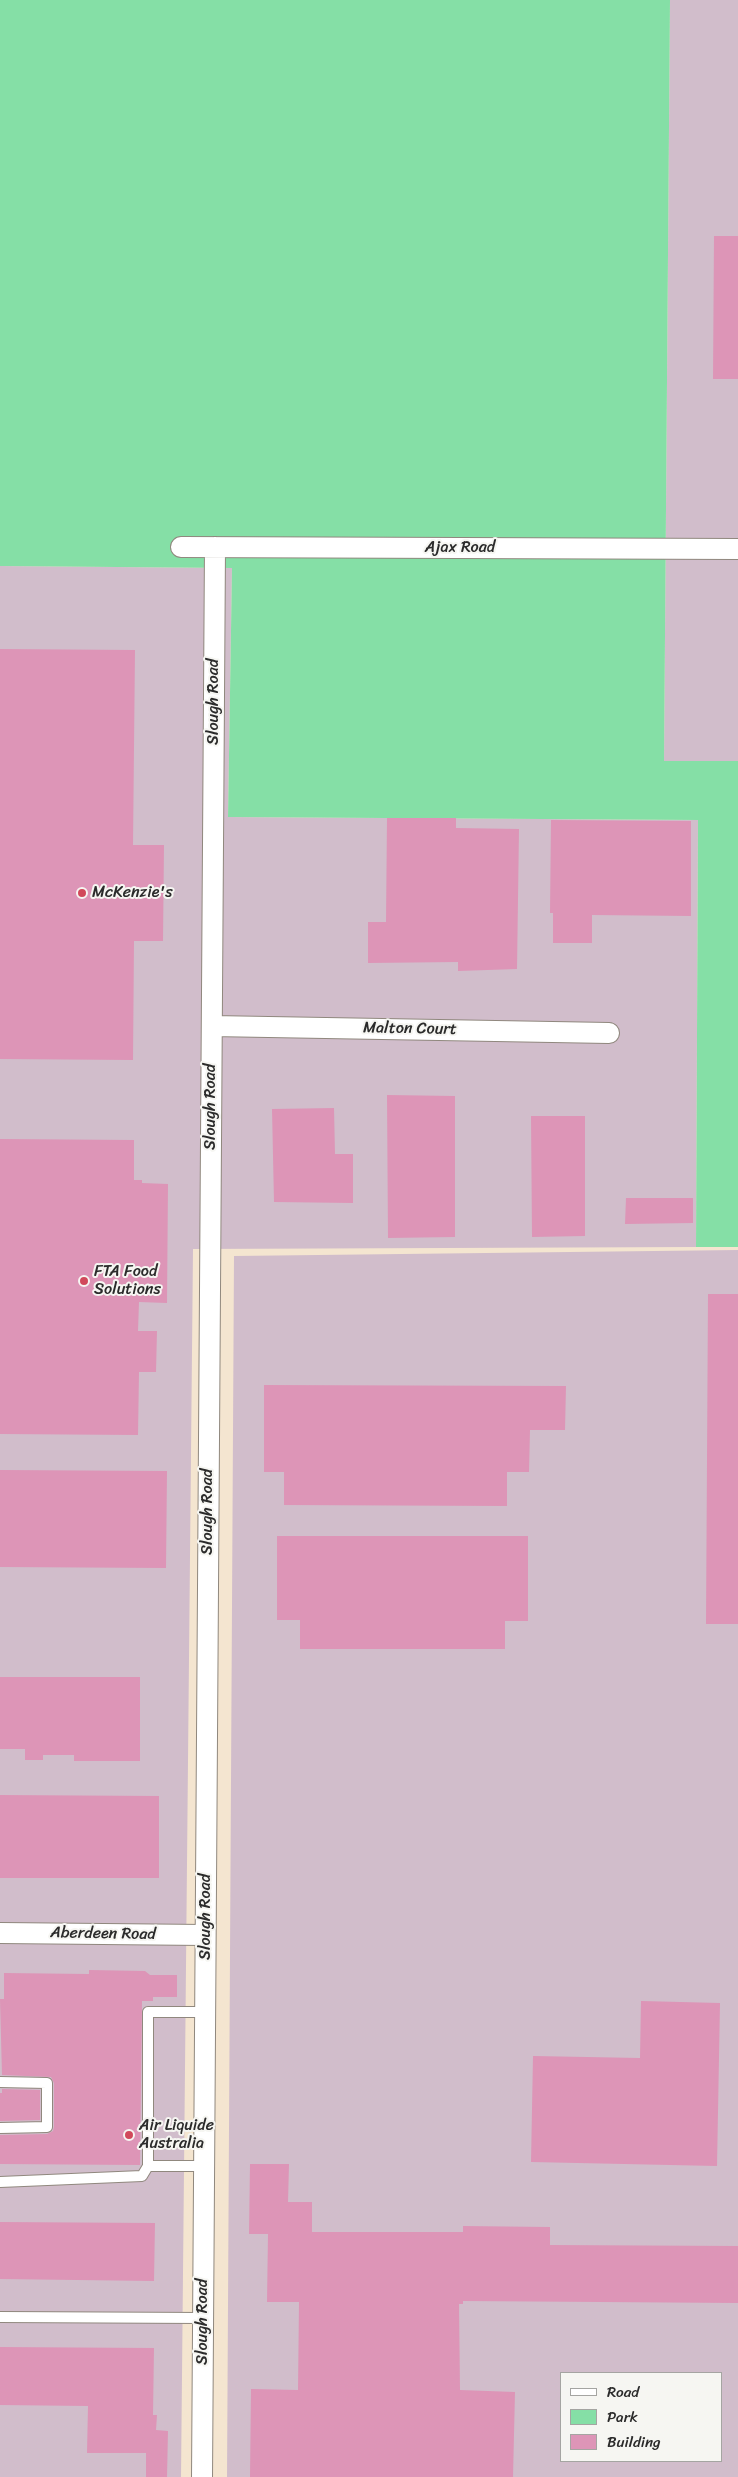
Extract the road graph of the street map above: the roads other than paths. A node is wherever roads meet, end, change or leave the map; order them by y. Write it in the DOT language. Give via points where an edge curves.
graph roads {
  1 [pos="182,547"];
  2 [pos="215,547"];
  3 [pos="738,549"];
  4 [pos="212,1026"];
  5 [pos="609,1033"];
  6 [pos="0,1933"];
  7 [pos="206,1936"];
  8 [pos="205,2012"];
  9 [pos="0,2082"];
  10 [pos="0,2128"];
  11 [pos="148,2166"];
  12 [pos="204,2166"];
  13 [pos="0,2182"];
  14 [pos="0,2317"];
  15 [pos="203,2318"];
  16 [pos="202,2477"];
  1 -- 2 [label="street, Ajax Road"];
  2 -- 3 [label="street, Ajax Road"];
  2 -- 4 [label="street, Slough Road"];
  4 -- 5 [label="street, Malton Court"];
  4 -- 7 [label="street, Slough Road"];
  6 -- 7 [label="street, Aberdeen Road"];
  7 -- 8 [label="street, Slough Road"];
  8 -- 11 [label="lane" via="148,2012"];
  8 -- 12 [label="street, Slough Road"];
  9 -- 10 [label="lane" via="47,2083 47,2127"];
  11 -- 12 [label="lane"];
  11 -- 13 [label="lane" via="142,2176"];
  12 -- 15 [label="street, Slough Road"];
  14 -- 15 [label="lane"];
  15 -- 16 [label="street, Slough Road"];
}
